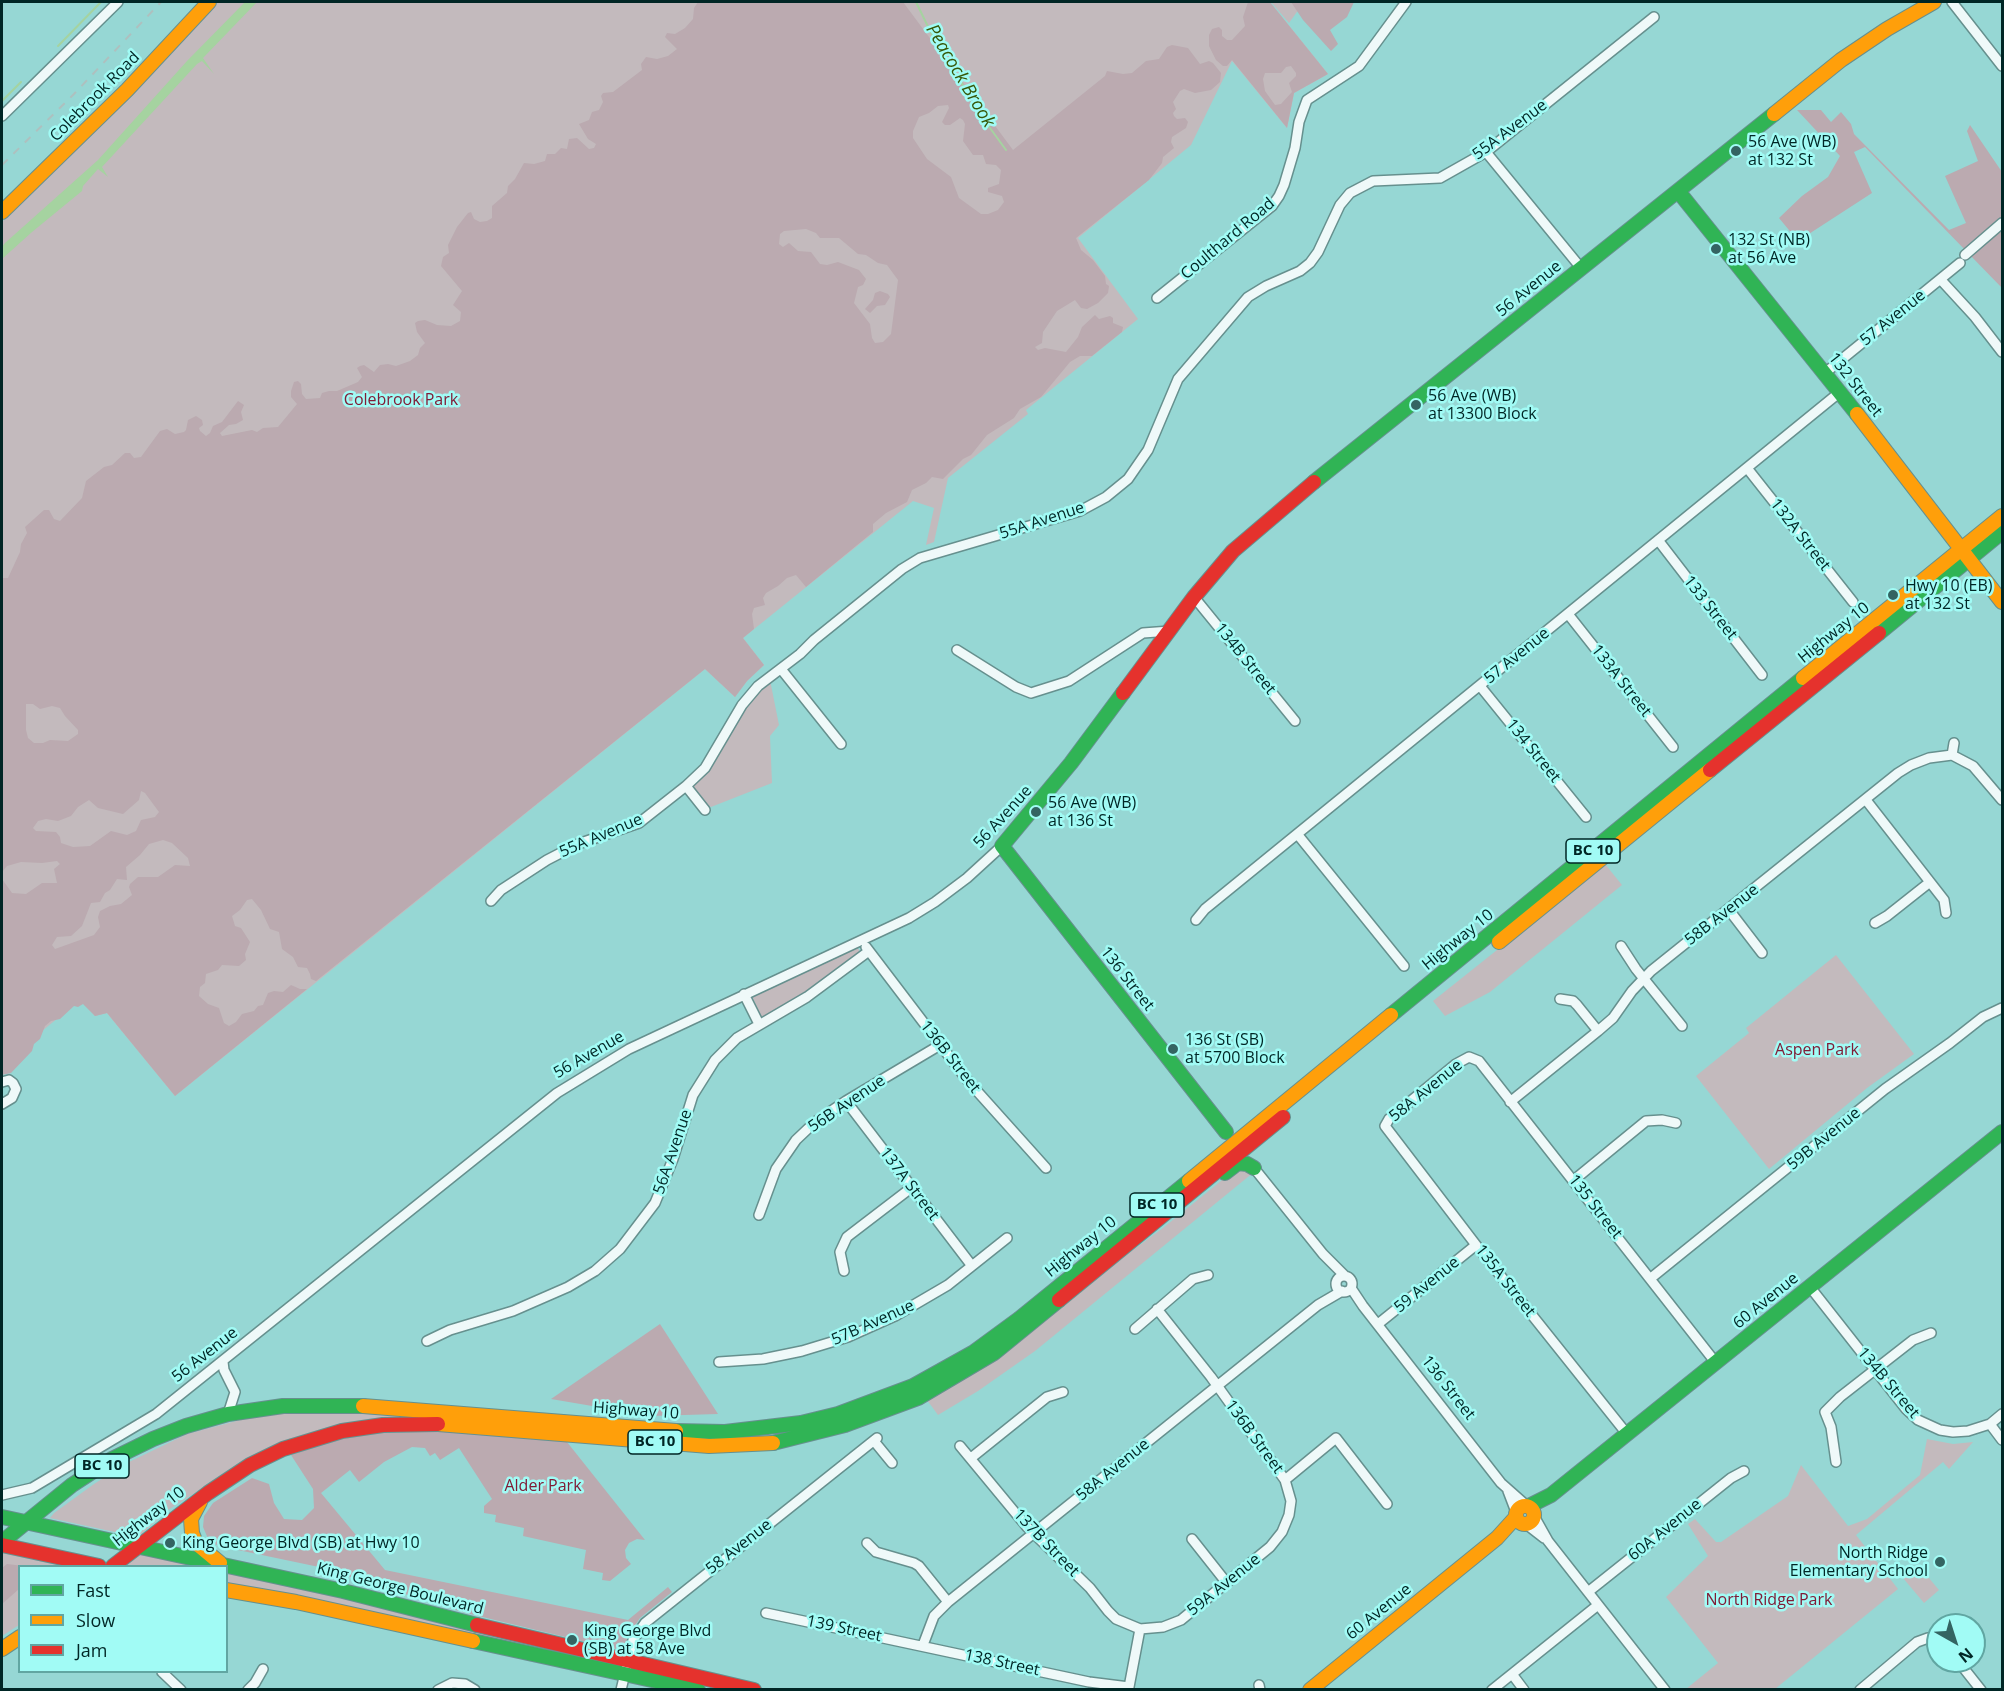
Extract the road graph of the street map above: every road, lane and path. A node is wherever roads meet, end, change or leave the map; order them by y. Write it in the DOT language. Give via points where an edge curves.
graph roads {
  1 [pos="118,2"];
  2 [pos="209,2"];
  3 [pos="1406,2"];
  4 [pos="1934,2"];
  5 [pos="1952,2"];
  6 [pos="1654,16"];
  7 [pos="2002,66"];
  8 [pos="2,116"];
  9 [pos="1486,152"];
  10 [pos="1678,191"];
  11 [pos="2,212"];
  12 [pos="2002,223"];
  13 [pos="1581,268"];
  14 [pos="1941,280"];
  15 [pos="1156,298"];
  16 [pos="2002,352"];
  17 [pos="1825,373"];
  18 [pos="1840,392"];
  19 [pos="1747,468"];
  20 [pos="2002,516"];
  21 [pos="2002,532"];
  22 [pos="1658,540"];
  23 [pos="1966,554"];
  24 [pos="1194,597"];
  25 [pos="1853,602"];
  26 [pos="2002,602"];
  27 [pos="1568,614"];
  28 [pos="1170,631"];
  29 [pos="957,650"];
  30 [pos="781,669"];
  31 [pos="1762,675"];
  32 [pos="1480,686"];
  33 [pos="1295,721"];
  34 [pos="1954,743"];
  35 [pos="841,744"];
  36 [pos="1673,747"];
  37 [pos="1952,755"];
  38 [pos="686,786"];
  39 [pos="1866,800"];
  40 [pos="2002,800"];
  41 [pos="705,810"];
  42 [pos="1586,817"];
  43 [pos="1298,835"];
  44 [pos="1002,846"];
  45 [pos="1930,882"];
  46 [pos="491,901"];
  47 [pos="1729,910"];
  48 [pos="1946,913"];
  49 [pos="1196,920"];
  50 [pos="1875,923"];
  51 [pos="861,940"];
  52 [pos="1622,946"];
  53 [pos="869,951"];
  54 [pos="1762,953"];
  55 [pos="1404,966"];
  56 [pos="1644,978"];
  57 [pos="744,994"];
  58 [pos="1560,999"];
  59 [pos="2002,1008"];
  60 [pos="759,1024"];
  61 [pos="1682,1026"];
  62 [pos="1598,1031"];
  63 [pos="940,1045"];
  64 [pos="1468,1057"];
  65 [pos="1328,1067"];
  66 [pos="2,1082"];
  67 [pos="846,1101"];
  68 [pos="1510,1102"];
  69 [pos="2,1104"];
  70 [pos="1676,1123"];
  71 [pos="1385,1126"];
  72 [pos="1226,1132"];
  73 [pos="2002,1132"];
  74 [pos="1255,1141"];
  75 [pos="1223,1151"];
  76 [pos="1046,1168"];
  77 [pos="1254,1168"];
  78 [pos="1574,1180"];
  79 [pos="910,1188"];
  80 [pos="759,1215"];
  81 [pos="1142,1233"];
  82 [pos="1007,1238"];
  83 [pos="1476,1245"];
  84 [pos="972,1266"];
  85 [pos="844,1271"];
  86 [pos="1208,1275"];
  87 [pos="1651,1278"];
  88 [pos="1342,1285"];
  89 [pos="1810,1287"];
  90 [pos="1157,1310"];
  91 [pos="1378,1324"];
  92 [pos="1135,1329"];
  93 [pos="1931,1333"];
  94 [pos="427,1341"];
  95 [pos="223,1362"];
  96 [pos="719,1362"];
  97 [pos="1716,1363"];
  98 [pos="1875,1369"];
  99 [pos="1217,1386"];
  100 [pos="1062,1392"];
  101 [pos="228,1414"];
  102 [pos="2002,1414"];
  103 [pos="1990,1424"];
  104 [pos="1627,1434"];
  105 [pos="2002,1440"];
  106 [pos="960,1446"];
  107 [pos="971,1458"];
  108 [pos="1836,1462"];
  109 [pos="892,1463"];
  110 [pos="1744,1471"];
  111 [pos="1285,1479"];
  112 [pos="208,1493"];
  113 [pos="2,1495"];
  114 [pos="1387,1504"];
  115 [pos="1289,1515"];
  116 [pos="1526,1515"];
  117 [pos="2,1517"];
  118 [pos="27,1522"];
  119 [pos="1034,1533"];
  120 [pos="1192,1539"];
  121 [pos="2,1543"];
  122 [pos="867,1543"];
  123 [pos="139,1545"];
  124 [pos="220,1563"];
  125 [pos="95,1565"];
  126 [pos="114,1565"];
  127 [pos="1226,1582"];
  128 [pos="228,1590"];
  129 [pos="1588,1592"];
  130 [pos="948,1602"];
  131 [pos="1598,1605"];
  132 [pos="766,1613"];
  133 [pos="1140,1629"];
  134 [pos="18,1638"];
  135 [pos="1926,1641"];
  136 [pos="923,1645"];
  137 [pos="2,1649"];
  138 [pos="626,1668"];
  139 [pos="262,1669"];
  140 [pos="164,1673"];
  141 [pos="1968,1673"];
  142 [pos="1512,1674"];
  143 [pos="181,1689"];
  144 [pos="248,1689"];
  145 [pos="438,1689"];
  146 [pos="475,1689"];
  147 [pos="621,1689"];
  148 [pos="698,1689"];
  149 [pos="754,1689"];
  150 [pos="1310,1689"];
  151 [pos="1492,1689"];
  152 [pos="1524,1689"];
  153 [pos="1665,1689"];
  154 [pos="1860,1689"];
  155 [pos="1981,1689"];
  1 -- 8 [label="street"];
  2 -- 11 [label="main road, Colebrook Road" via="127,90"];
  3 -- 15 [label="street, Coulthard Road" via="1359,66 1307,100 1284,185 1272,206"];
  4 -- 10 [label="main road, 56 Avenue" via="1841,60"];
  5 -- 7 [label="street"];
  6 -- 9 [label="street, 55A Avenue"];
  9 -- 13 [label="street"];
  9 -- 30 [label="street, 55A Avenue" via="1440,178 1373,181 1350,193 1310,263 1248,297 1178,380 1148,450 1128,479 1106,497 1080,511 920,558"];
  10 -- 13 [label="main road, 56 Avenue"];
  10 -- 17 [label="main road, 132 Street"];
  12 -- 14 [label="street, 57 Avenue"];
  13 -- 24 [label="main road, 56 Avenue" via="1306,488 1233,551"];
  14 -- 16 [label="street"];
  14 -- 17 [label="street, 57 Avenue"];
  17 -- 18 [label="main road, 132 Street"];
  18 -- 19 [label="street, 57 Avenue"];
  18 -- 23 [label="main road, 132 Street"];
  19 -- 22 [label="street, 57 Avenue"];
  19 -- 25 [label="street, 132A Street"];
  20 -- 23 [label="main road, Highway 10 / BC 10"];
  21 -- 23 [label="main road, Highway 10 / BC 10"];
  22 -- 27 [label="street, 57 Avenue"];
  22 -- 31 [label="street, 133 Street"];
  23 -- 26 [label="main road, 132 Street"];
  23 -- 65 [label="main road, Highway 10 / BC 10"];
  23 -- 74 [label="main road, Highway 10 / BC 10"];
  24 -- 28 [label="main road, 56 Avenue"];
  24 -- 33 [label="street, 134B Street"];
  27 -- 32 [label="street, 57 Avenue"];
  27 -- 36 [label="street, 133A Street"];
  28 -- 29 [label="street" via="1143,633 1069,681 1031,693"];
  28 -- 44 [label="main road, 56 Avenue" via="1071,764"];
  30 -- 35 [label="street"];
  30 -- 38 [label="street, 55A Avenue" via="758,686 742,705 705,768"];
  32 -- 42 [label="street, 134 Street"];
  32 -- 43 [label="street, 57 Avenue"];
  34 -- 37 [label="street"];
  37 -- 39 [label="street, 58B Avenue" via="1911,765"];
  37 -- 40 [label="street" via="1972,766"];
  38 -- 41 [label="street"];
  38 -- 46 [label="street, 55A Avenue" via="639,824 578,844 547,860"];
  39 -- 45 [label="street"];
  39 -- 47 [label="street, 58B Avenue"];
  43 -- 49 [label="street, 57 Avenue"];
  43 -- 55 [label="street"];
  44 -- 51 [label="street, 56 Avenue" via="935,902"];
  44 -- 72 [label="main road, 136 Street"];
  45 -- 48 [label="street" via="1944,900"];
  45 -- 50 [label="street"];
  47 -- 54 [label="street"];
  47 -- 56 [label="street, 58B Avenue"];
  51 -- 53 [label="street, 136B Street"];
  51 -- 57 [label="street, 56 Avenue"];
  52 -- 56 [label="street"];
  53 -- 60 [label="street, 56A Avenue" via="807,997"];
  53 -- 63 [label="street, 136B Street"];
  56 -- 61 [label="street"];
  56 -- 62 [label="street, 58B Avenue"];
  57 -- 60 [label="street"];
  57 -- 95 [label="street, 56 Avenue" via="629,1049 557,1093"];
  58 -- 62 [label="street" via="1573,1001"];
  59 -- 87 [label="street, 59B Avenue" via="1983,1017 1885,1089"];
  60 -- 94 [label="street, 56A Avenue" via="737,1038 715,1060 698,1086 655,1203 620,1249 595,1271 568,1287"];
  62 -- 68 [label="street, 58B Avenue"];
  63 -- 67 [label="street, 56B Avenue"];
  63 -- 76 [label="street, 136B Street"];
  64 -- 68 [label="street, 135 Street" via="1479,1061"];
  64 -- 71 [label="street, 58A Avenue"];
  65 -- 72 [label="main road" via="1314,1071 1238,1131"];
  65 -- 75 [label="main road, Highway 10 / BC 10"];
  66 -- 69 [label="street" via="9,1080 16,1089 12,1098"];
  67 -- 79 [label="street, 137A Street"];
  67 -- 80 [label="street, 56B Avenue" via="796,1140 776,1169"];
  68 -- 78 [label="street, 135 Street"];
  70 -- 78 [label="street" via="1646,1121"];
  71 -- 83 [label="street, 135A Street"];
  72 -- 75 [label="main road"];
  73 -- 89 [label="main road, 60 Avenue"];
  74 -- 77 [label="main road" via="1251,1153"];
  74 -- 81 [label="main road, Highway 10 / BC 10"];
  75 -- 101 [label="main road, Highway 10 / BC 10" via="974,1352 913,1386 838,1414 725,1432 345,1405 283,1406"];
  77 -- 81 [label="main road" via="1243,1163 1234,1165 1166,1221"];
  77 -- 88 [label="street, 136 Street" via="1323,1254"];
  78 -- 87 [label="street, 135 Street"];
  79 -- 84 [label="street, 137A Street"];
  79 -- 85 [label="street" via="847,1238 840,1252"];
  81 -- 112 [label="main road, Highway 10 / BC 10" via="975,1366 918,1398 845,1425 772,1443 709,1446 425,1423 383,1425 342,1431 283,1449"];
  82 -- 84 [label="street, 57B Avenue"];
  83 -- 91 [label="street, 59 Avenue"];
  83 -- 104 [label="street, 135A Street"];
  84 -- 96 [label="street, 57B Avenue" via="895,1316 848,1337 763,1359"];
  86 -- 90 [label="street" via="1193,1280"];
  87 -- 97 [label="street, 135 Street"];
  88 -- 91 [label="street, 136 Street"];
  88 -- 99 [label="street, 58A Avenue"];
  89 -- 97 [label="main road, 60 Avenue"];
  89 -- 98 [label="street, 134B Street"];
  90 -- 92 [label="street"];
  90 -- 99 [label="street, 136B Street"];
  91 -- 116 [label="street, 136 Street"];
  93 -- 98 [label="street" via="1913,1340"];
  95 -- 101 [label="street" via="235,1392"];
  95 -- 113 [label="street, 56 Avenue" via="156,1414 33,1488"];
  97 -- 104 [label="main road, 60 Avenue"];
  98 -- 103 [label="street, 134B Street" via="1918,1420 1953,1432"];
  98 -- 108 [label="street" via="1825,1412 1832,1427"];
  99 -- 111 [label="street, 136B Street"];
  99 -- 119 [label="street, 58A Avenue"];
  100 -- 107 [label="street" via="1047,1397"];
  101 -- 118 [label="main road, Highway 10 / BC 10" via="186,1426 112,1459"];
  102 -- 103 [label="street"];
  103 -- 105 [label="street"];
  104 -- 116 [label="main road, 60 Avenue"];
  106 -- 107 [label="street, 137B Street"];
  107 -- 119 [label="street, 137B Street"];
  109 -- 138 [label="street, 58 Avenue" via="876,1439 645,1623 633,1640"];
  110 -- 129 [label="street, 60A Avenue"];
  111 -- 114 [label="street" via="1336,1438"];
  111 -- 115 [label="street, 136B Street" via="1291,1501"];
  112 -- 123 [label="main road, Highway 10 / BC 10"];
  112 -- 124 [label="main road" via="191,1519 192,1533 195,1543"];
  115 -- 127 [label="street, 59A Avenue" via="1270,1547"];
  116 -- 129 [label="street, 136 Street"];
  116 -- 150 [label="main road, 60 Avenue"];
  117 -- 118 [label="main road, King George Boulevard"];
  118 -- 121 [label="main road, Highway 10 / BC 10"];
  118 -- 123 [label="main road, King George Boulevard"];
  119 -- 130 [label="street, 58A Avenue"];
  119 -- 133 [label="street, 137B Street" via="1108,1611"];
  120 -- 127 [label="street"];
  121 -- 125 [label="main road"];
  122 -- 130 [label="street" via="876,1552 919,1566"];
  123 -- 124 [label="main road, King George Boulevard"];
  123 -- 126 [label="main road, Highway 10 / BC 10"];
  124 -- 138 [label="main road, King George Boulevard" via="343,1591"];
  127 -- 133 [label="street, 59A Avenue" via="1180,1620 1163,1627"];
  128 -- 138 [label="main road, King George Boulevard"];
  129 -- 131 [label="street, 136 Street"];
  130 -- 136 [label="street, 58A Avenue" via="934,1616"];
  131 -- 142 [label="street"];
  131 -- 153 [label="street, 136 Street"];
  132 -- 136 [label="street, 139 Street"];
  133 -- 136 [label="street, 138 Street" via="1129,1687 1089,1682"];
  134 -- 137 [label="main road"];
  135 -- 154 [label="street" via="1917,1642"];
  138 -- 147 [label="street"];
  138 -- 148 [label="main road, King George Boulevard"];
  138 -- 149 [label="main road, King George Boulevard"];
  139 -- 144 [label="street"];
  140 -- 143 [label="street"];
  141 -- 155 [label="street"];
  142 -- 151 [label="street"];
  142 -- 152 [label="street"];
  145 -- 146 [label="street" via="452,1683"];
}
